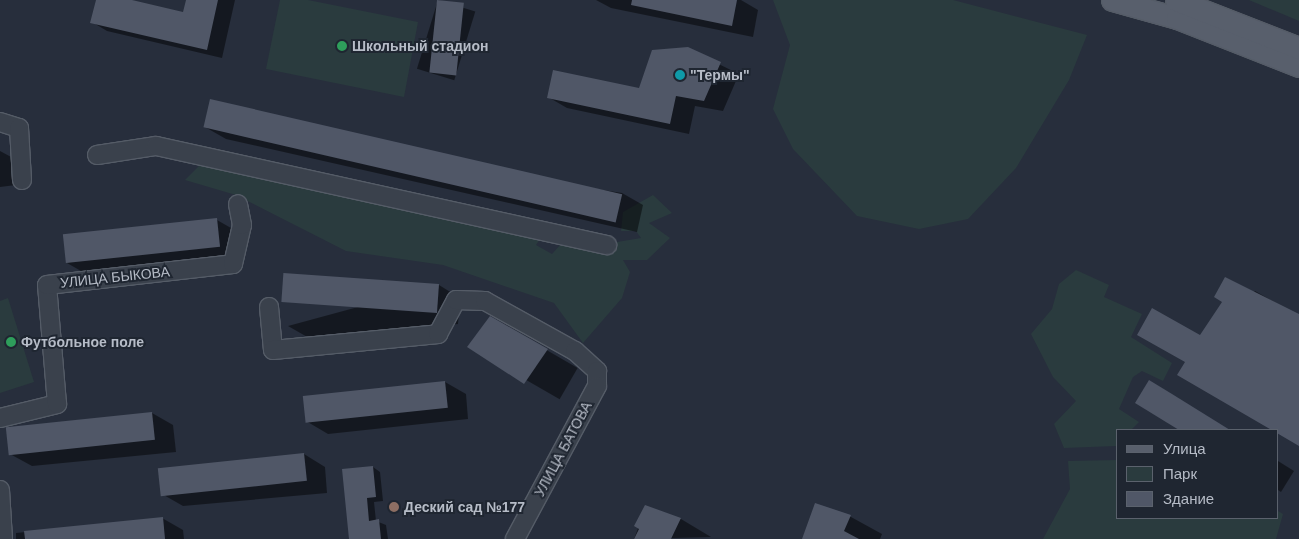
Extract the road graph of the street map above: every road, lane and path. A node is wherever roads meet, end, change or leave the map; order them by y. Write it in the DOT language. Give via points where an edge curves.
graph roads {
  1 [pos="1112,0"];
  2 [pos="1176,0"];
  3 [pos="1299,48"];
  4 [pos="1299,66"];
  5 [pos="0,122"];
  6 [pos="97,155"];
  7 [pos="22,180"];
  8 [pos="238,204"];
  9 [pos="607,245"];
  10 [pos="269,307"];
  11 [pos="0,418"];
  12 [pos="0,490"];
  13 [pos="3,539"];
  14 [pos="515,539"];
  1 -- 4 [label="main road" via="1177,18"];
  2 -- 3 [label="main road"];
  5 -- 7 [label="street" via="19,128"];
  6 -- 9 [label="street" via="156,146"];
  8 -- 11 [label="street, УЛИЦА БЫКОВА" via="242,225 233,264 46,285 57,404"];
  10 -- 14 [label="street, УЛИЦА БАТОВА" via="273,350 438,334 456,300 485,301 575,351 597,371 597,386"];
  12 -- 13 [label="street"];
}
